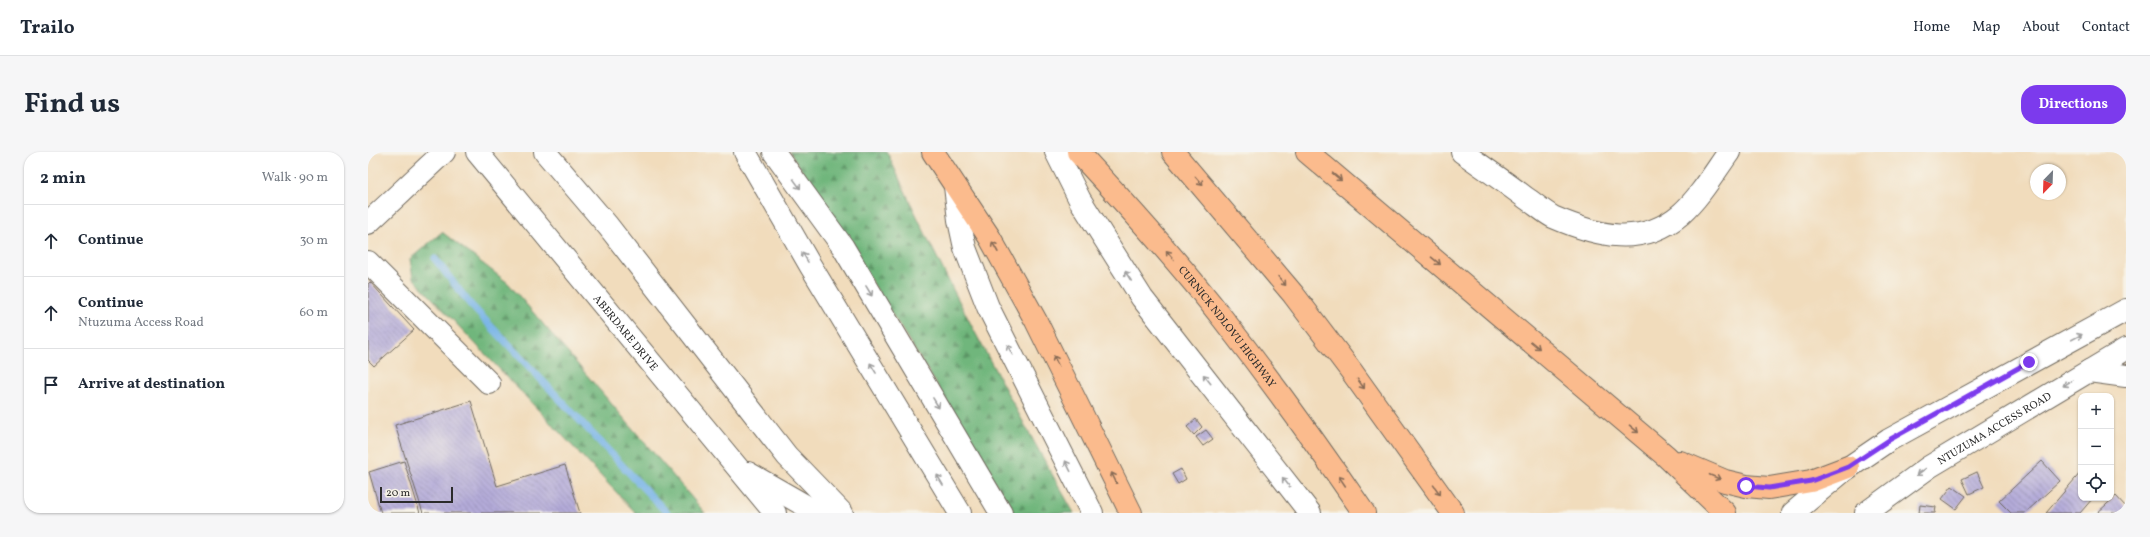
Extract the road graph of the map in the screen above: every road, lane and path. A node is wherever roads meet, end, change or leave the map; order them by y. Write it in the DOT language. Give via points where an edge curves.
graph roads {
  1 [pos="444,152"];
  2 [pos="476,152"];
  3 [pos="545,152"];
  4 [pos="745,152"];
  5 [pos="774,152"];
  6 [pos="934,152"];
  7 [pos="1056,152"];
  8 [pos="1078,152"];
  9 [pos="1173,152"];
  10 [pos="1307,152"];
  11 [pos="1462,152"];
  12 [pos="1729,152"];
  13 [pos="955,186"];
  14 [pos="368,223"];
  15 [pos="368,262"];
  16 [pos="2122,310"];
  17 [pos="2126,349"];
  18 [pos="2089,371"];
  19 [pos="2126,376"];
  20 [pos="489,383"];
  21 [pos="1666,456"];
  22 [pos="735,465"];
  23 [pos="1848,467"];
  24 [pos="775,513"];
  25 [pos="818,513"];
  26 [pos="842,513"];
  27 [pos="960,513"];
  28 [pos="1001,513"];
  29 [pos="1092,513"];
  30 [pos="1131,513"];
  31 [pos="1310,513"];
  32 [pos="1364,513"];
  33 [pos="1453,513"];
  34 [pos="1725,513"];
  35 [pos="1793,513"];
  36 [pos="1866,513"];
  1 -- 14 [label="street"];
  2 -- 22 [label="street, ABERDARE DRIVE"];
  3 -- 26 [label="street" via="608,226 787,456"];
  27 -- 4 [label="street, one-way"];
  5 -- 28 [label="street, one-way" via="842,247"];
  6 -- 13 [label="main road"];
  31 -- 7 [label="street, one-way" via="1142,298 1080,200"];
  32 -- 8 [label="main road, CURNICK NDLOVU HIGHWAY, one-way" via="1223,318 1148,229"];
  9 -- 33 [label="main road, one-way" via="1293,294"];
  10 -- 21 [label="main road, one-way"];
  11 -- 12 [label="street" via="1552,216 1600,233 1627,237 1646,234 1681,214 1695,200"];
  29 -- 13 [label="street, one-way" via="988,307 965,248 958,220"];
  30 -- 13 [label="main road, one-way" via="1036,321 990,238"];
  15 -- 20 [label="street"];
  23 -- 16 [label="street, one-way" via="1889,440"];
  17 -- 18 [label="street, NTUZUMA ACCESS ROAD"];
  18 -- 19 [label="street"];
  18 -- 36 [label="street, NTUZUMA ACCESS ROAD, one-way" via="1929,467"];
  21 -- 23 [label="main road, one-way" via="1725,481 1769,488 1811,481"];
  21 -- 34 [label="main road"];
  22 -- 24 [label="street, ABERDARE DRIVE"];
  22 -- 25 [label="street"];
  23 -- 35 [label="street"];
}
